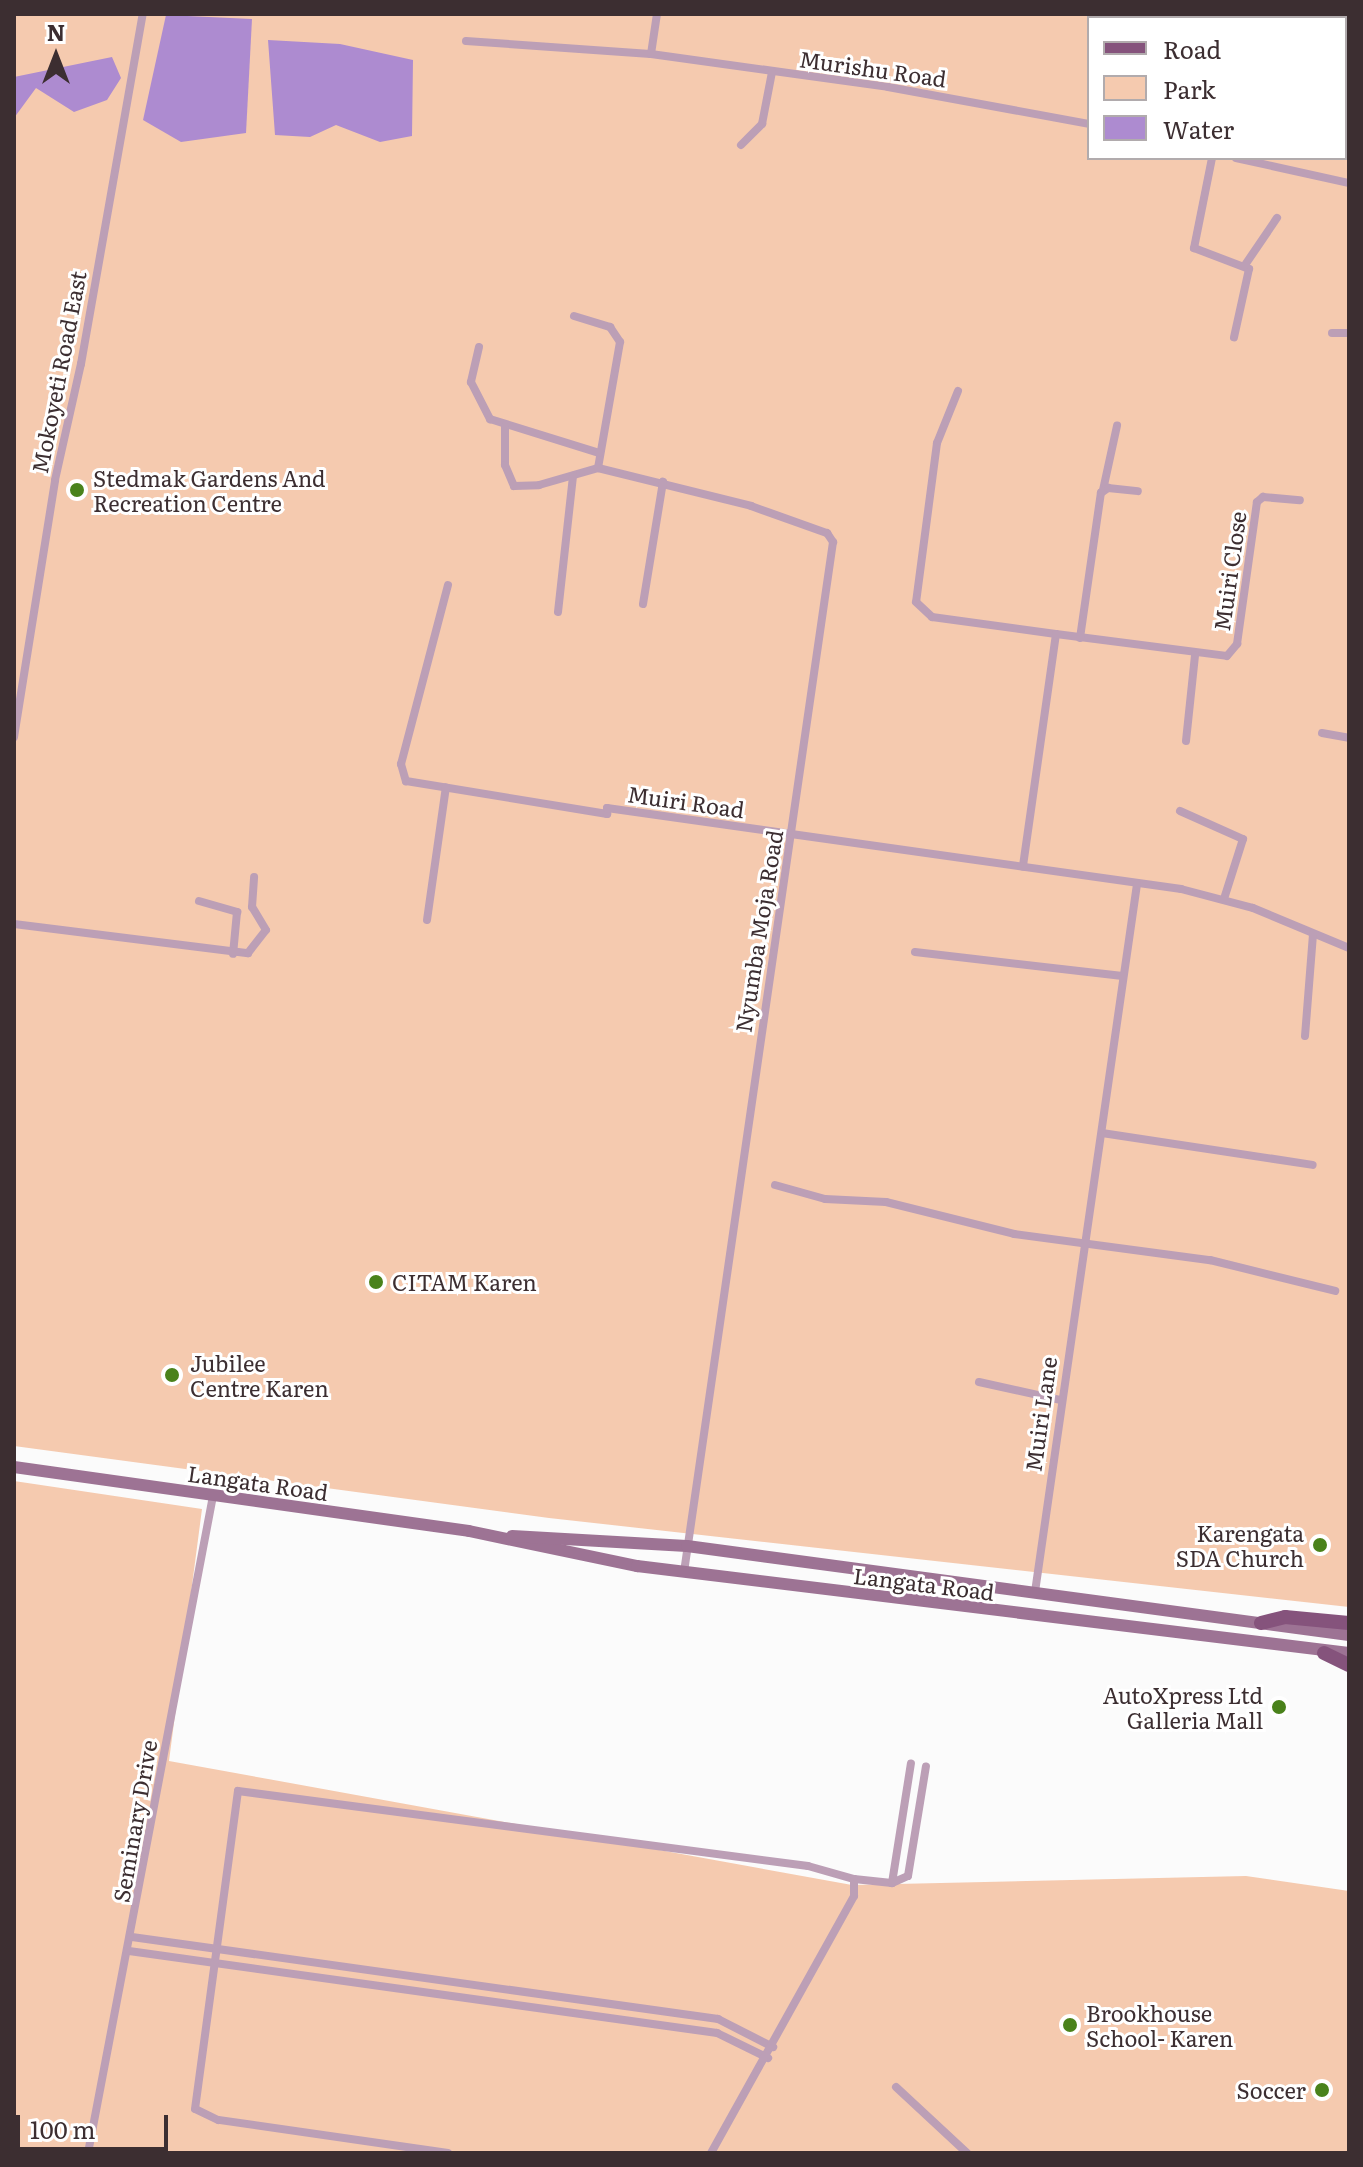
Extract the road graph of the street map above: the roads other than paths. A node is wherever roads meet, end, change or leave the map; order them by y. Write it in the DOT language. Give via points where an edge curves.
graph roads {
  1 [pos="143,14"];
  2 [pos="657,14"];
  3 [pos="466,41"];
  4 [pos="651,54"];
  5 [pos="772,72"];
  6 [pos="1087,124"];
  7 [pos="741,145"];
  8 [pos="1212,160"];
  9 [pos="1247,160"];
  10 [pos="1349,183"];
  11 [pos="1277,218"];
  12 [pos="1245,265"];
  13 [pos="574,316"];
  14 [pos="1332,333"];
  15 [pos="1349,333"];
  16 [pos="1234,337"];
  17 [pos="479,347"];
  18 [pos="958,391"];
  19 [pos="1117,426"];
  20 [pos="505,427"];
  21 [pos="599,453"];
  22 [pos="598,468"];
  23 [pos="573,476"];
  24 [pos="663,482"];
  25 [pos="1103,490"];
  26 [pos="1138,491"];
  27 [pos="1300,500"];
  28 [pos="448,585"];
  29 [pos="643,604"];
  30 [pos="558,612"];
  31 [pos="1056,634"];
  32 [pos="1080,638"];
  33 [pos="1195,655"];
  34 [pos="1322,733"];
  35 [pos="14,737"];
  36 [pos="1349,738"];
  37 [pos="1186,741"];
  38 [pos="446,787"];
  39 [pos="1180,811"];
  40 [pos="791,833"];
  41 [pos="1023,867"];
  42 [pos="254,877"];
  43 [pos="1137,884"];
  44 [pos="1224,899"];
  45 [pos="199,901"];
  46 [pos="427,920"];
  47 [pos="14,924"];
  48 [pos="1313,934"];
  49 [pos="1349,948"];
  50 [pos="915,952"];
  51 [pos="233,954"];
  52 [pos="1123,976"];
  53 [pos="1305,1036"];
  54 [pos="1102,1133"];
  55 [pos="1313,1165"];
  56 [pos="775,1185"];
  57 [pos="1086,1242"];
  58 [pos="1335,1291"];
  59 [pos="979,1382"];
  60 [pos="1061,1400"];
  61 [pos="14,1467"];
  62 [pos="213,1496"];
  63 [pos="497,1536"];
  64 [pos="687,1546"];
  65 [pos="684,1572"];
  66 [pos="1035,1592"];
  67 [pos="1261,1623"];
  68 [pos="1349,1623"];
  69 [pos="1349,1635"];
  70 [pos="1324,1653"];
  71 [pos="1349,1653"];
  72 [pos="1349,1665"];
  73 [pos="911,1763"];
  74 [pos="926,1766"];
  75 [pos="854,1879"];
  76 [pos="892,1883"];
  77 [pos="132,1937"];
  78 [pos="216,1948"];
  79 [pos="129,1951"];
  80 [pos="214,1961"];
  81 [pos="773,2047"];
  82 [pos="768,2058"];
  83 [pos="896,2087"];
  84 [pos="88,2153"];
  85 [pos="448,2153"];
  86 [pos="711,2153"];
  87 [pos="967,2153"];
  1 -- 35 [label="street, Mokoyeti Road East" via="81,364 55,480"];
  2 -- 4 [label="street"];
  3 -- 4 [label="street, Murishu Road"];
  4 -- 5 [label="street, Murishu Road"];
  5 -- 6 [label="street, Murishu Road"];
  5 -- 7 [label="street" via="762,124"];
  8 -- 12 [label="street" via="1194,248"];
  9 -- 10 [label="street"];
  11 -- 12 [label="street"];
  12 -- 16 [label="street" via="1249,273"];
  13 -- 21 [label="street" via="610,327 620,342"];
  14 -- 15 [label="street"];
  17 -- 20 [label="street" via="473,387 490,419"];
  18 -- 31 [label="street, Muiri Close" via="937,443 916,597 924,614"];
  19 -- 25 [label="street"];
  20 -- 21 [label="street"];
  20 -- 23 [label="street" via="510,484 539,485"];
  21 -- 22 [label="street"];
  22 -- 23 [label="street"];
  22 -- 24 [label="street, Nyumba Moja Road"];
  23 -- 30 [label="street"];
  24 -- 29 [label="street"];
  24 -- 40 [label="street, Nyumba Moja Road" via="751,506 831,537"];
  25 -- 26 [label="street"];
  25 -- 32 [label="street"];
  27 -- 33 [label="street, Muiri Close" via="1263,497 1257,502 1237,644 1227,656"];
  28 -- 38 [label="street, Muiri Road" via="401,764 406,781"];
  31 -- 32 [label="street, Muiri Close"];
  31 -- 41 [label="street"];
  32 -- 33 [label="street, Muiri Close"];
  33 -- 37 [label="street"];
  34 -- 36 [label="street"];
  38 -- 40 [label="street, Muiri Road" via="607,814 607,808"];
  38 -- 46 [label="street"];
  39 -- 44 [label="street" via="1243,839"];
  40 -- 41 [label="street, Muiri Road"];
  40 -- 64 [label="street, Nyumba Moja Road"];
  41 -- 43 [label="street, Muiri Road"];
  42 -- 51 [label="street" via="252,907 266,934 249,952"];
  43 -- 44 [label="street, Muiri Road"];
  43 -- 52 [label="street, Muiri Lane"];
  44 -- 48 [label="street, Muiri Road"];
  45 -- 51 [label="street" via="237,912"];
  47 -- 51 [label="street"];
  48 -- 49 [label="street, Muiri Road"];
  48 -- 53 [label="street"];
  50 -- 52 [label="street"];
  52 -- 54 [label="street, Muiri Lane"];
  54 -- 55 [label="street"];
  54 -- 57 [label="street, Muiri Lane"];
  56 -- 57 [label="street" via="825,1199 886,1202 1014,1234"];
  57 -- 58 [label="street" via="1210,1260"];
  57 -- 60 [label="street, Muiri Lane"];
  59 -- 60 [label="street"];
  60 -- 66 [label="street, Muiri Lane"];
  61 -- 62 [label="main road, Langata Road"];
  62 -- 63 [label="main road, Langata Road"];
  62 -- 77 [label="street, Seminary Drive"];
  63 -- 64 [label="main road, Langata Road"];
  63 -- 65 [label="main road, Langata Road"];
  64 -- 65 [label="street, Nyumba Moja Road"];
  64 -- 66 [label="main road, Langata Road"];
  65 -- 70 [label="main road, Langata Road"];
  66 -- 67 [label="main road, Langata Road"];
  67 -- 68 [label="main road" via="1285,1617"];
  67 -- 69 [label="main road, Langata Road"];
  70 -- 71 [label="main road, Langata Road"];
  70 -- 72 [label="main road"];
  73 -- 76 [label="street"];
  74 -- 76 [label="street" via="908,1876"];
  75 -- 76 [label="street"];
  75 -- 78 [label="street" via="808,1866 246,1788 234,1799"];
  75 -- 81 [label="street" via="854,1896"];
  77 -- 78 [label="street"];
  77 -- 79 [label="street, Seminary Drive"];
  78 -- 80 [label="street"];
  78 -- 81 [label="street" via="718,2019"];
  79 -- 80 [label="street"];
  79 -- 84 [label="street, Seminary Drive"];
  80 -- 82 [label="street" via="717,2033"];
  80 -- 85 [label="street" via="194,2105 198,2114"];
  81 -- 82 [label="street"];
  82 -- 86 [label="street"];
  83 -- 87 [label="street"];
}
